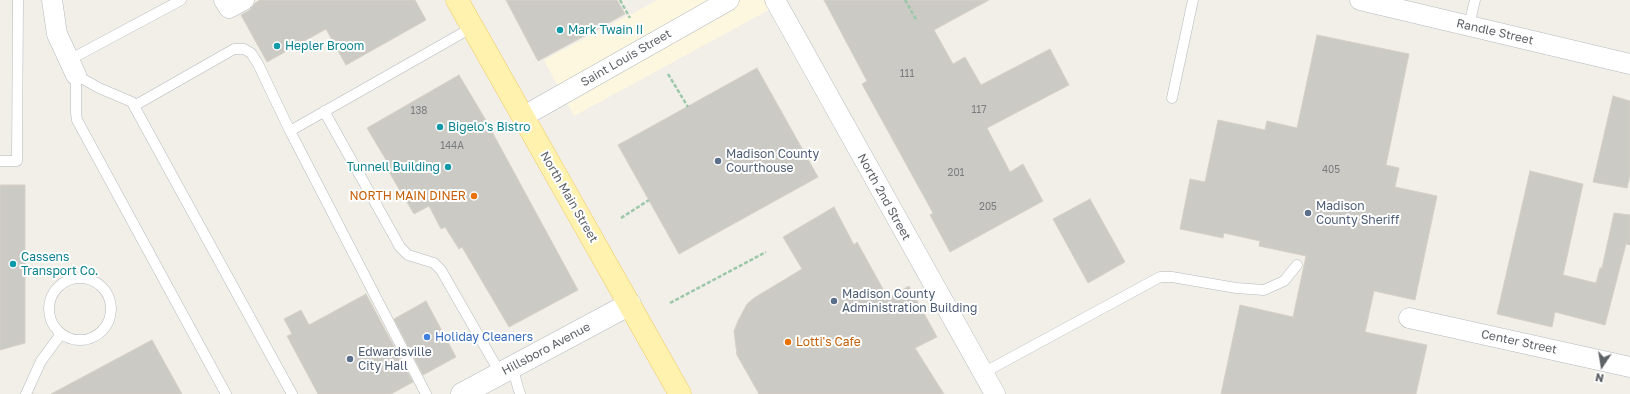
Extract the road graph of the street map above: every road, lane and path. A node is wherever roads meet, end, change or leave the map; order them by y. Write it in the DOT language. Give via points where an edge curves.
graph roads {
  1 [pos="18,0"];
  2 [pos="180,0"];
  3 [pos="224,0"];
  4 [pos="244,0"];
  5 [pos="457,0"];
  6 [pos="620,0"];
  7 [pos="729,0"];
  8 [pos="775,0"];
  9 [pos="905,0"];
  10 [pos="1192,0"];
  11 [pos="1360,0"];
  12 [pos="1475,0"];
  13 [pos="54,1"];
  14 [pos="630,18"];
  15 [pos="917,21"];
  16 [pos="1469,25"];
  17 [pos="473,28"];
  18 [pos="1630,64"];
  19 [pos="72,67"];
  20 [pos="668,74"];
  21 [pos="1172,98"];
  22 [pos="134,106"];
  23 [pos="688,107"];
  24 [pos="324,111"];
  25 [pos="524,116"];
  26 [pos="290,131"];
  27 [pos="0,161"];
  28 [pos="649,200"];
  29 [pos="621,218"];
  30 [pos="766,252"];
  31 [pos="1297,265"];
  32 [pos="630,304"];
  33 [pos="670,304"];
  34 [pos="1409,318"];
  35 [pos="61,334"];
  36 [pos="1630,367"];
  37 [pos="506,370"];
  38 [pos="983,373"];
  39 [pos="26,394"];
  40 [pos="226,394"];
  41 [pos="292,394"];
  42 [pos="426,394"];
  43 [pos="462,394"];
  44 [pos="520,394"];
  45 [pos="680,394"];
  46 [pos="995,394"];
  1 -- 27 [label="lane" via="17,161"];
  2 -- 19 [label="lane"];
  3 -- 4 [label="street" via="229,8"];
  5 -- 17 [label="main road, North Main Street"];
  6 -- 14 [label="path"];
  7 -- 25 [label="street, Saint Louis Street"];
  8 -- 38 [label="street, North 2nd Street"];
  9 -- 15 [label="path"];
  10 -- 21 [label="lane"];
  11 -- 16 [label="street, Randle Street"];
  12 -- 16 [label="lane"];
  13 -- 19 [label="street" via="57,34"];
  16 -- 18 [label="street, Randle Street"];
  17 -- 24 [label="lane"];
  17 -- 25 [label="main road, North Main Street"];
  19 -- 22 [label="lane" via="99,88 132,102"];
  19 -- 40 [label="lane" via="77,120"];
  20 -- 23 [label="path"];
  22 -- 26 [label="lane" via="234,49 244,49 251,53 258,64"];
  22 -- 41 [label="lane"];
  24 -- 26 [label="lane"];
  24 -- 37 [label="lane" via="400,247 408,255 434,263 441,270"];
  25 -- 32 [label="main road, North Main Street"];
  26 -- 42 [label="lane"];
  28 -- 29 [label="path"];
  30 -- 33 [label="path"];
  31 -- 38 [label="lane" via="1284,281 1264,290 1160,277"];
  32 -- 37 [label="street, Hillsboro Avenue"];
  32 -- 45 [label="main road, North Main Street"];
  34 -- 36 [label="street, Center Street"];
  35 -- 35 [label="lane" via="81,340 91,338 107,324 110,314 107,294 92,280 82,278 62,283 50,298 49,313 54,327"];
  35 -- 39 [label="lane" via="41,361"];
  37 -- 43 [label="street, Hillsboro Avenue"];
  37 -- 44 [label="lane"];
  38 -- 46 [label="street, North 2nd Street"];
}
